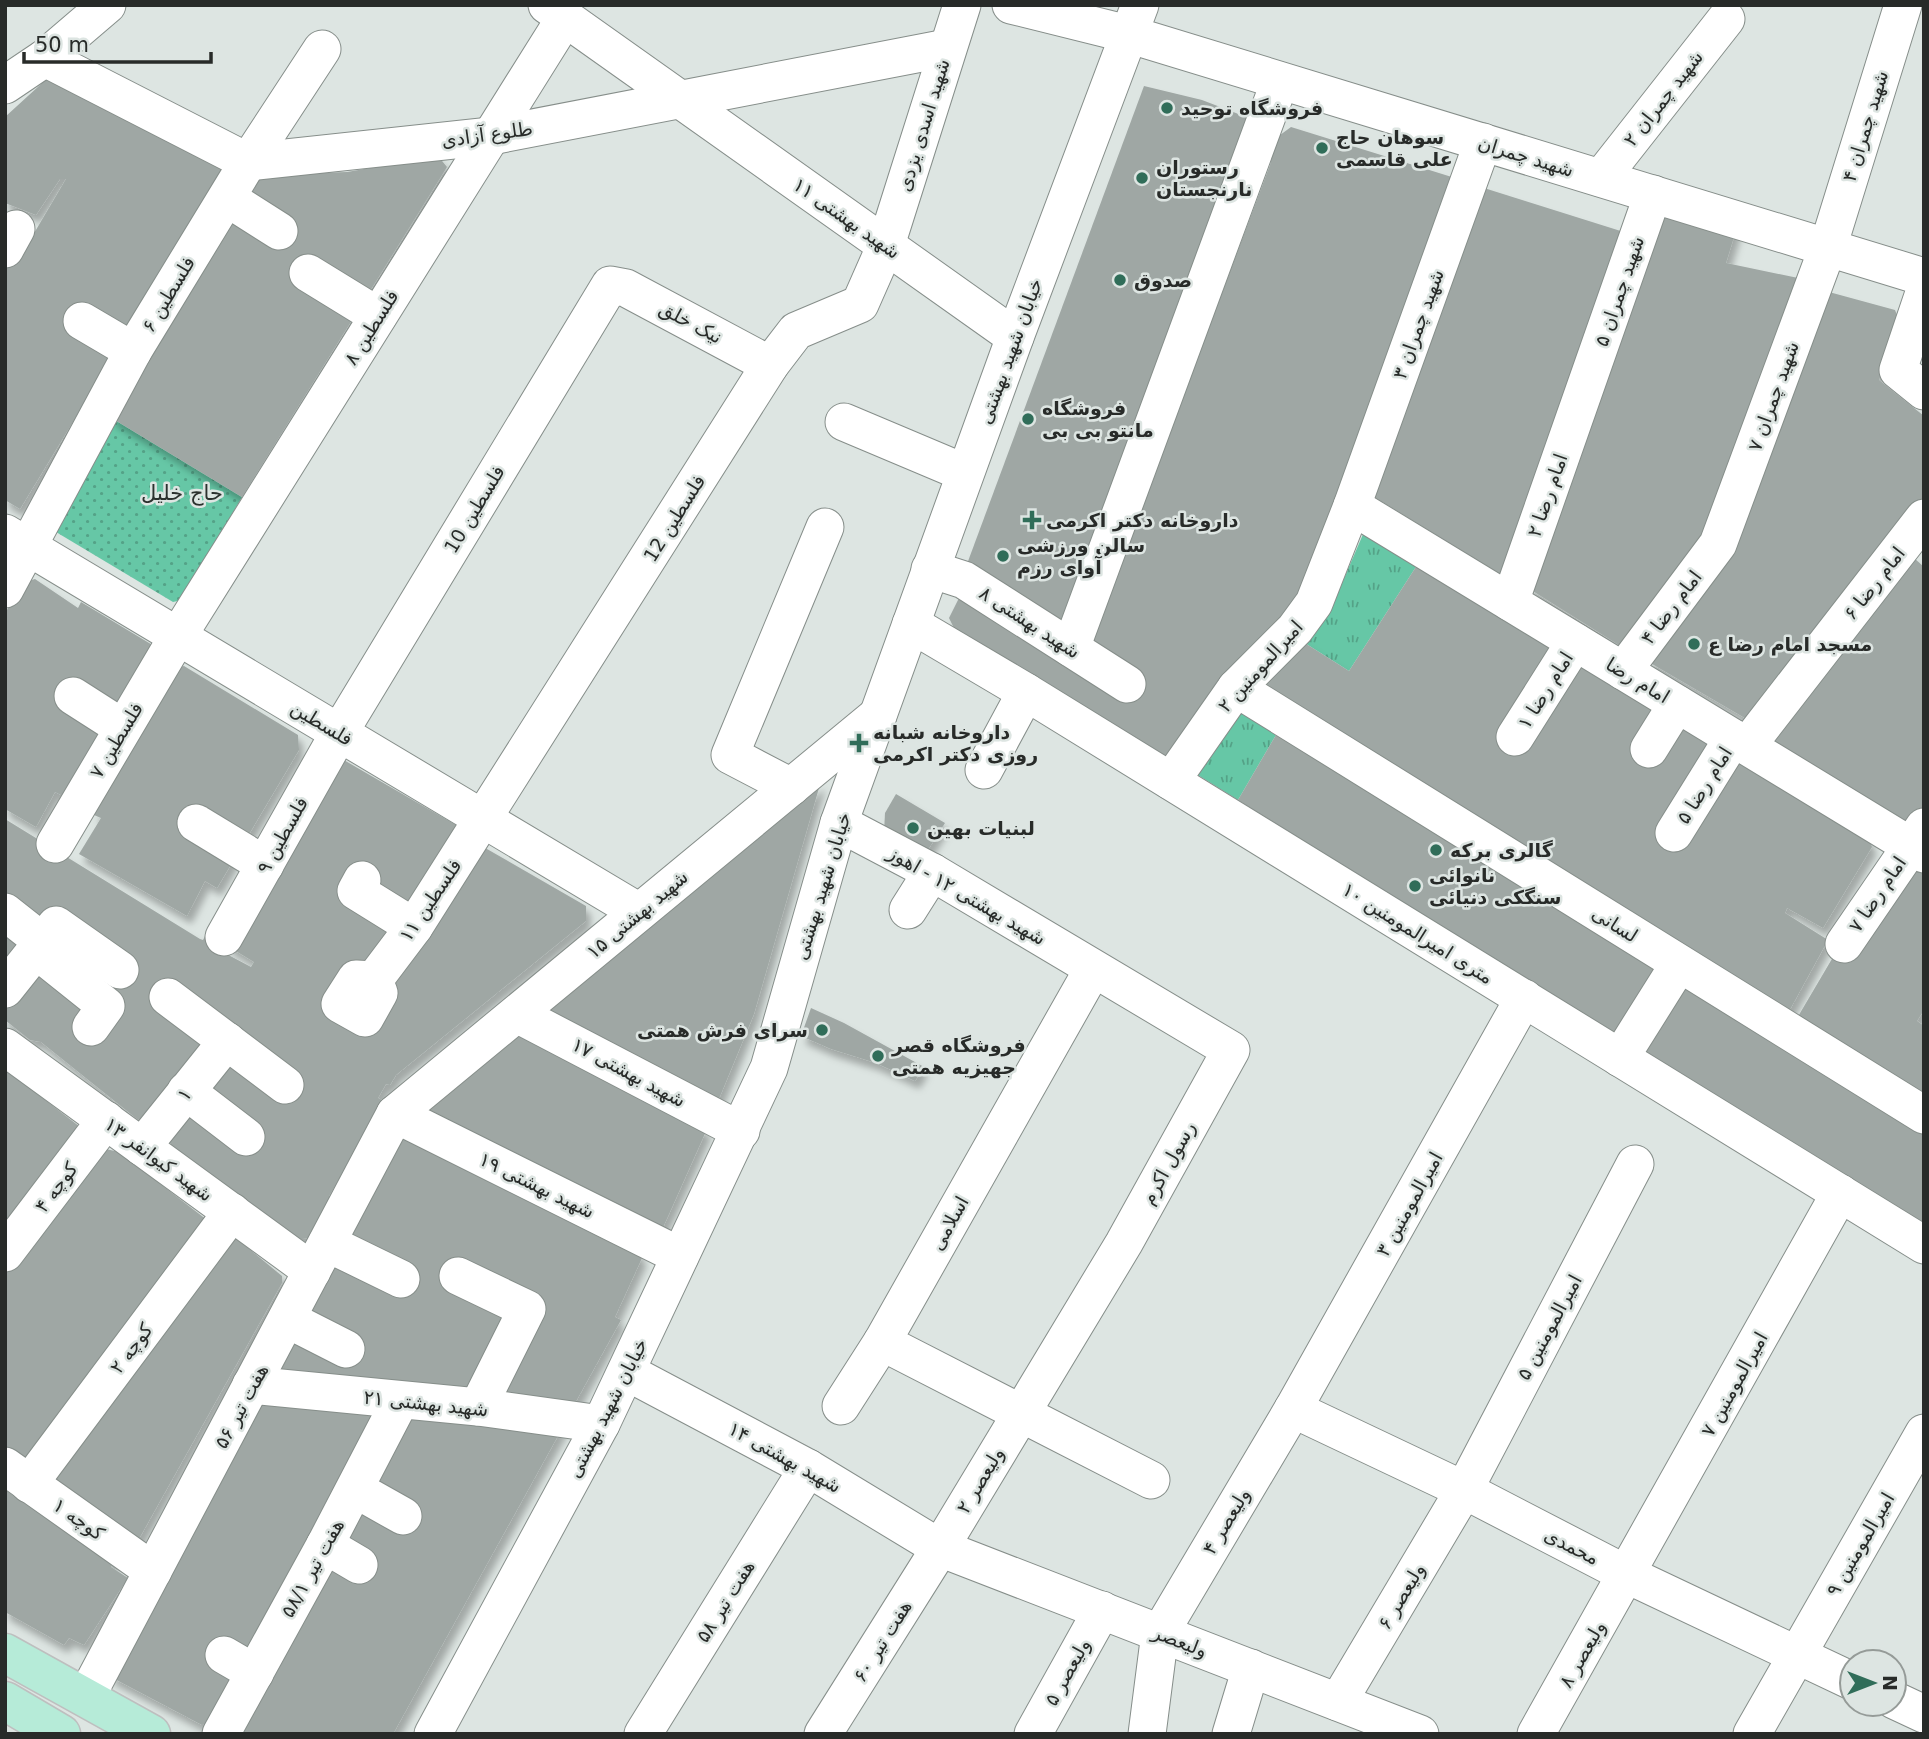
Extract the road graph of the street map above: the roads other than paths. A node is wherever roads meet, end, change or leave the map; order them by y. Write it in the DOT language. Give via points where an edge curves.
graph roads {
  1 [pos="107,5"];
  2 [pos="962,5"];
  3 [pos="1012,5"];
  4 [pos="1903,5"];
  5 [pos="556,12"];
  6 [pos="1726,19"];
  7 [pos="1134,20"];
  8 [pos="947,48"];
  9 [pos="322,49"];
  10 [pos="45,58"];
  11 [pos="1280,80"];
  12 [pos="5,85"];
  13 [pos="678,100"];
  14 [pos="491,136"];
  15 [pos="1483,142"];
  16 [pos="248,162"];
  17 [pos="1601,178"];
  18 [pos="1653,194"];
  19 [pos="226,198"];
  20 [pos="279,231"];
  21 [pos="886,246"];
  22 [pos="1828,247"];
  23 [pos="308,272"];
  24 [pos="1924,276"];
  25 [pos="610,285"];
  26 [pos="1924,293"];
  27 [pos="378,316"];
  28 [pos="82,321"];
  29 [pos="1015,337"];
  30 [pos="133,351"];
  31 [pos="770,365"];
  32 [pos="1584,388"];
  33 [pos="1924,391"];
  34 [pos="844,422"];
  35 [pos="965,473"];
  36 [pos="1352,506"];
  37 [pos="825,527"];
  38 [pos="17,540"];
  39 [pos="1917,542"];
  40 [pos="1718,544"];
  41 [pos="930,569"];
  42 [pos="5,589"];
  43 [pos="1510,602"];
  44 [pos="911,624"];
  45 [pos="178,636"];
  46 [pos="1575,642"];
  47 [pos="1071,648"];
  48 [pos="1623,671"];
  49 [pos="1127,684"];
  50 [pos="1236,688"];
  51 [pos="1026,692"];
  52 [pos="73,696"];
  53 [pos="1677,704"];
  54 [pos="879,714"];
  55 [pos="123,728"];
  56 [pos="339,733"];
  57 [pos="1515,737"];
  58 [pos="1740,742"];
  59 [pos="1649,749"];
  60 [pos="984,769"];
  61 [pos="1171,781"];
  62 [pos="791,787"];
  63 [pos="484,820"];
  64 [pos="196,822"];
  65 [pos="839,823"];
  66 [pos="1674,833"];
  67 [pos="1919,842"];
  68 [pos="55,844"];
  69 [pos="265,865"];
  70 [pos="932,872"];
  71 [pos="362,880"];
  72 [pos="908,910"];
  73 [pos="5,912"];
  74 [pos="639,912"];
  75 [pos="414,927"];
  76 [pos="224,937"];
  77 [pos="1844,944"];
  78 [pos="39,946"];
  79 [pos="1679,964"];
  80 [pos="1093,969"];
  81 [pos="120,970"];
  82 [pos="374,980"];
  83 [pos="5,989"];
  84 [pos="168,998"];
  85 [pos="1524,999"];
  86 [pos="517,1014"];
  87 [pos="91,1027"];
  88 [pos="227,1041"];
  89 [pos="5,1047"];
  90 [pos="1620,1058"];
  91 [pos="285,1085"];
  92 [pos="186,1091"];
  93 [pos="395,1114"];
  94 [pos="1924,1115"];
  95 [pos="106,1120"];
  96 [pos="741,1131"];
  97 [pos="246,1137"];
  98 [pos="142,1147"];
  99 [pos="1635,1164"];
  100 [pos="1840,1193"];
  101 [pos="232,1212"];
  102 [pos="1924,1245"];
  103 [pos="5,1253"];
  104 [pos="680,1256"];
  105 [pos="319,1257"];
  106 [pos="458,1276"];
  107 [pos="401,1279"];
  108 [pos="287,1319"];
  109 [pos="882,1342"];
  110 [pos="346,1349"];
  111 [pos="627,1372"];
  112 [pos="251,1385"];
  113 [pos="400,1401"];
  114 [pos="841,1406"];
  115 [pos="478,1408"];
  116 [pos="1293,1409"];
  117 [pos="1021,1412"];
  118 [pos="601,1424"];
  119 [pos="1924,1433"];
  120 [pos="808,1468"];
  121 [pos="17,1475"];
  122 [pos="1152,1480"];
  123 [pos="355,1489"];
  124 [pos="1464,1490"];
  125 [pos="403,1516"];
  126 [pos="325,1545"];
  127 [pos="940,1548"];
  128 [pos="359,1565"];
  129 [pos="153,1572"];
  130 [pos="1628,1574"];
  131 [pos="1102,1611"];
  132 [pos="1160,1633"];
  133 [pos="5,1653"];
  134 [pos="1796,1654"];
  135 [pos="1251,1668"];
  136 [pos="1838,1674"];
  137 [pos="86,1697"];
  138 [pos="5,1701"];
  139 [pos="1338,1702"];
  140 [pos="1908,1707"];
  141 [pos="1924,1714"];
  142 [pos="1417,1733"];
  143 [pos="61,1734"];
  144 [pos="151,1734"];
  145 [pos="221,1734"];
  146 [pos="433,1734"];
  147 [pos="643,1734"];
  148 [pos="823,1734"];
  149 [pos="1033,1734"];
  150 [pos="1147,1734"];
  151 [pos="1231,1734"];
  152 [pos="1536,1734"];
  153 [pos="1752,1734"];
  1 -- 10 [label="street"];
  2 -- 8 [label="street, شهید اسدی یزدی"];
  3 -- 7 [label="street, شهید چمران"];
  4 -- 22 [label="street, شهید چمران ۴"];
  5 -- 13 [label="street, شهید بهشتی ۱۱"];
  5 -- 14 [label="street, فلسطین ۸"];
  6 -- 17 [label="street, شهید چمران ۲"];
  7 -- 11 [label="street, شهید چمران"];
  7 -- 29 [label="street, خیابان شهید بهشتی"];
  8 -- 13 [label="street, طلوع آزادی"];
  8 -- 21 [label="street, شهید اسدی یزدی"];
  9 -- 16 [label="street, فلسطین ۶"];
  10 -- 12 [label="street"];
  10 -- 16 [label="street"];
  11 -- 15 [label="street, شهید چمران"];
  11 -- 47 [label="street"];
  13 -- 14 [label="street, طلوع آزادی"];
  13 -- 21 [label="street, شهید بهشتی ۱۱"];
  14 -- 16 [label="street, طلوع آزادی"];
  14 -- 27 [label="street, فلسطین ۸"];
  15 -- 17 [label="street, شهید چمران"];
  15 -- 36 [label="street, شهید چمران ۳"];
  16 -- 19 [label="street, فلسطین ۶"];
  17 -- 18 [label="street, شهید چمران"];
  18 -- 22 [label="street, شهید چمران"];
  18 -- 32 [label="street, شهید چمران ۵"];
  19 -- 20 [label="street"];
  19 -- 30 [label="street, فلسطین ۶"];
  21 -- 29 [label="street, شهید بهشتی ۱۱"];
  21 -- 31 [label="street, فلسطین 12" via="860,304 796,331"];
  22 -- 24 [label="street, شهید چمران"];
  22 -- 40 [label="street, شهید چمران ۷"];
  23 -- 27 [label="street"];
  25 -- 31 [label="street, نیک خلق" via="626,288"];
  25 -- 56 [label="street, فلسطین 10"];
  26 -- 33 [label="street" via="1898,370"];
  27 -- 45 [label="street, فلسطین ۸"];
  28 -- 30 [label="street"];
  29 -- 35 [label="street, خیابان شهید بهشتی"];
  30 -- 38 [label="street, فلسطین ۶"];
  31 -- 63 [label="street, فلسطین 12"];
  32 -- 43 [label="street, امام رضا ۲"];
  34 -- 35 [label="street"];
  35 -- 41 [label="street, خیابان شهید بهشتی"];
  36 -- 43 [label="street, امام رضا"];
  36 -- 50 [label="street, امیرالمومنین ۲" via="1314,603 1295,629"];
  37 -- 62 [label="street" via="730,755"];
  38 -- 42 [label="street, فلسطین ۶"];
  38 -- 45 [label="street, فلسطین"];
  39 -- 58 [label="street, امام رضا ۶"];
  40 -- 48 [label="street, امام رضا ۴"];
  41 -- 44 [label="street, خیابان شهید بهشتی"];
  41 -- 47 [label="street, شهید بهشتی ۸" via="964,580"];
  43 -- 46 [label="street, امام رضا"];
  44 -- 51 [label="street, ۱۰ متری امیرالمومنین"];
  44 -- 54 [label="street, خیابان شهید بهشتی"];
  45 -- 55 [label="street, فلسطین ۷"];
  45 -- 56 [label="street, فلسطین"];
  46 -- 48 [label="street, امام رضا"];
  46 -- 57 [label="street, امام رضا ۱"];
  47 -- 49 [label="street, شهید بهشتی ۸"];
  48 -- 53 [label="street, امام رضا"];
  50 -- 61 [label="street, امیرالمومنین ۲"];
  50 -- 79 [label="street, لسانی"];
  51 -- 60 [label="street"];
  51 -- 61 [label="street, ۱۰ متری امیرالمومنین"];
  52 -- 55 [label="street"];
  53 -- 58 [label="street, امام رضا"];
  53 -- 59 [label="street"];
  54 -- 62 [label="street, شهید بهشتی ۱۵"];
  54 -- 65 [label="street, خیابان شهید بهشتی"];
  55 -- 68 [label="street, فلسطین ۷"];
  56 -- 63 [label="street, فلسطین"];
  56 -- 69 [label="street, فلسطین ۹"];
  58 -- 66 [label="street, امام رضا ۵"];
  58 -- 67 [label="street, امام رضا"];
  61 -- 85 [label="street, ۱۰ متری امیرالمومنین"];
  62 -- 74 [label="street, شهید بهشتی ۱۵"];
  63 -- 74 [label="street, فلسطین"];
  63 -- 75 [label="street, فلسطین ۱۱"];
  64 -- 69 [label="street"];
  65 -- 70 [label="street, شهید بهشتی ۱۲ - اهوز"];
  65 -- 96 [label="street, خیابان شهید بهشتی" via="769,1068"];
  67 -- 77 [label="street, امام رضا ۷"];
  69 -- 76 [label="street, فلسطین ۹"];
  70 -- 72 [label="street"];
  70 -- 80 [label="street, شهید بهشتی ۱۲ - اهوز"];
  71 -- 75 [label="street" via="356,891"];
  73 -- 78 [label="street"];
  74 -- 86 [label="street, شهید بهشتی ۱۵"];
  75 -- 82 [label="street, فلسطین ۱۱"];
  78 -- 81 [label="street" via="56,925"];
  78 -- 83 [label="street"];
  78 -- 87 [label="street" via="106,1006"];
  79 -- 90 [label="street"];
  79 -- 94 [label="street, لسانی"];
  80 -- 109 [label="street, اسلامی"];
  80 -- 117 [label="street, رسول اکرم" via="1231,1050 1124,1242"];
  84 -- 88 [label="street"];
  85 -- 90 [label="street, ۱۰ متری امیرالمومنین"];
  85 -- 116 [label="street, امیرالمومنین ۳"];
  86 -- 93 [label="street, شهید بهشتی ۱۵"];
  86 -- 96 [label="street, شهید بهشتی ۱۷"];
  88 -- 91 [label="street"];
  88 -- 92 [label="street, ۱"];
  89 -- 95 [label="street, شهید کیوانفر ۱۳"];
  90 -- 100 [label="street, ۱۰ متری امیرالمومنین"];
  92 -- 97 [label="street"];
  92 -- 98 [label="street, ۱"];
  93 -- 104 [label="street, شهید بهشتی ۱۹"];
  93 -- 105 [label="street, هفت تیر ۵۶"];
  95 -- 98 [label="street, شهید کیوانفر ۱۳"];
  95 -- 103 [label="street, کوچه ۴"];
  96 -- 104 [label="street, خیابان شهید بهشتی"];
  98 -- 101 [label="street, شهید کیوانفر ۱۳"];
  99 -- 124 [label="street, امیرالمومنین ۵"];
  100 -- 102 [label="street, ۱۰ متری امیرالمومنین"];
  100 -- 130 [label="street, امیرالمومنین ۷"];
  101 -- 105 [label="street, شهید کیوانفر ۱۳"];
  101 -- 121 [label="street, کوچه ۲"];
  104 -- 111 [label="street, خیابان شهید بهشتی"];
  105 -- 107 [label="street, شهید کیوانفر ۱۳"];
  105 -- 108 [label="street, هفت تیر ۵۶"];
  106 -- 115 [label="street" via="527,1309"];
  108 -- 110 [label="street"];
  108 -- 112 [label="street, هفت تیر ۵۶"];
  109 -- 114 [label="street, اسلامی"];
  109 -- 117 [label="street"];
  111 -- 118 [label="street, خیابان شهید بهشتی"];
  111 -- 120 [label="street, شهید بهشتی ۱۴"];
  112 -- 113 [label="street, شهید بهشتی ۲۱"];
  112 -- 129 [label="street, هفت تیر ۵۶"];
  113 -- 115 [label="street, شهید بهشتی ۲۱"];
  113 -- 123 [label="street, هفت تیر ۵۸/۱"];
  115 -- 118 [label="street, شهید بهشتی ۲۱"];
  116 -- 124 [label="street, محمدی"];
  116 -- 132 [label="street, ولیعصر ۴"];
  117 -- 122 [label="street"];
  117 -- 127 [label="street, ولیعصر ۲"];
  118 -- 146 [label="street, خیابان شهید بهشتی"];
  119 -- 134 [label="street, امیرالمومنین ۹"];
  120 -- 127 [label="street, شهید بهشتی ۱۴"];
  120 -- 147 [label="street, هفت تیر ۵۸"];
  121 -- 129 [label="street, کوچه ۱"];
  123 -- 125 [label="street"];
  123 -- 126 [label="street, هفت تیر ۵۸/۱"];
  124 -- 130 [label="street, محمدی"];
  124 -- 139 [label="street, ولیعصر ۶"];
  126 -- 128 [label="street"];
  126 -- 145 [label="street, هفت تیر ۵۸/۱" via="240,1664"];
  127 -- 131 [label="street, ولیعصر"];
  127 -- 148 [label="street, هفت تیر ۶۰"];
  129 -- 137 [label="street, هفت تیر ۵۶"];
  130 -- 134 [label="street, محمدی"];
  130 -- 152 [label="street, ولیعصر ۸"];
  131 -- 132 [label="street, ولیعصر"];
  131 -- 149 [label="street, ولیعصر ۵"];
  132 -- 135 [label="street, ولیعصر"];
  132 -- 150 [label="street"];
  133 -- 137 [label="main road"];
  134 -- 136 [label="street, محمدی"];
  134 -- 153 [label="street, امیرالمومنین ۹"];
  135 -- 139 [label="street, ولیعصر"];
  135 -- 151 [label="street"];
  137 -- 144 [label="main road"];
  138 -- 143 [label="main road"];
  139 -- 142 [label="street, ولیعصر"];
  140 -- 141 [label="street"];
}
